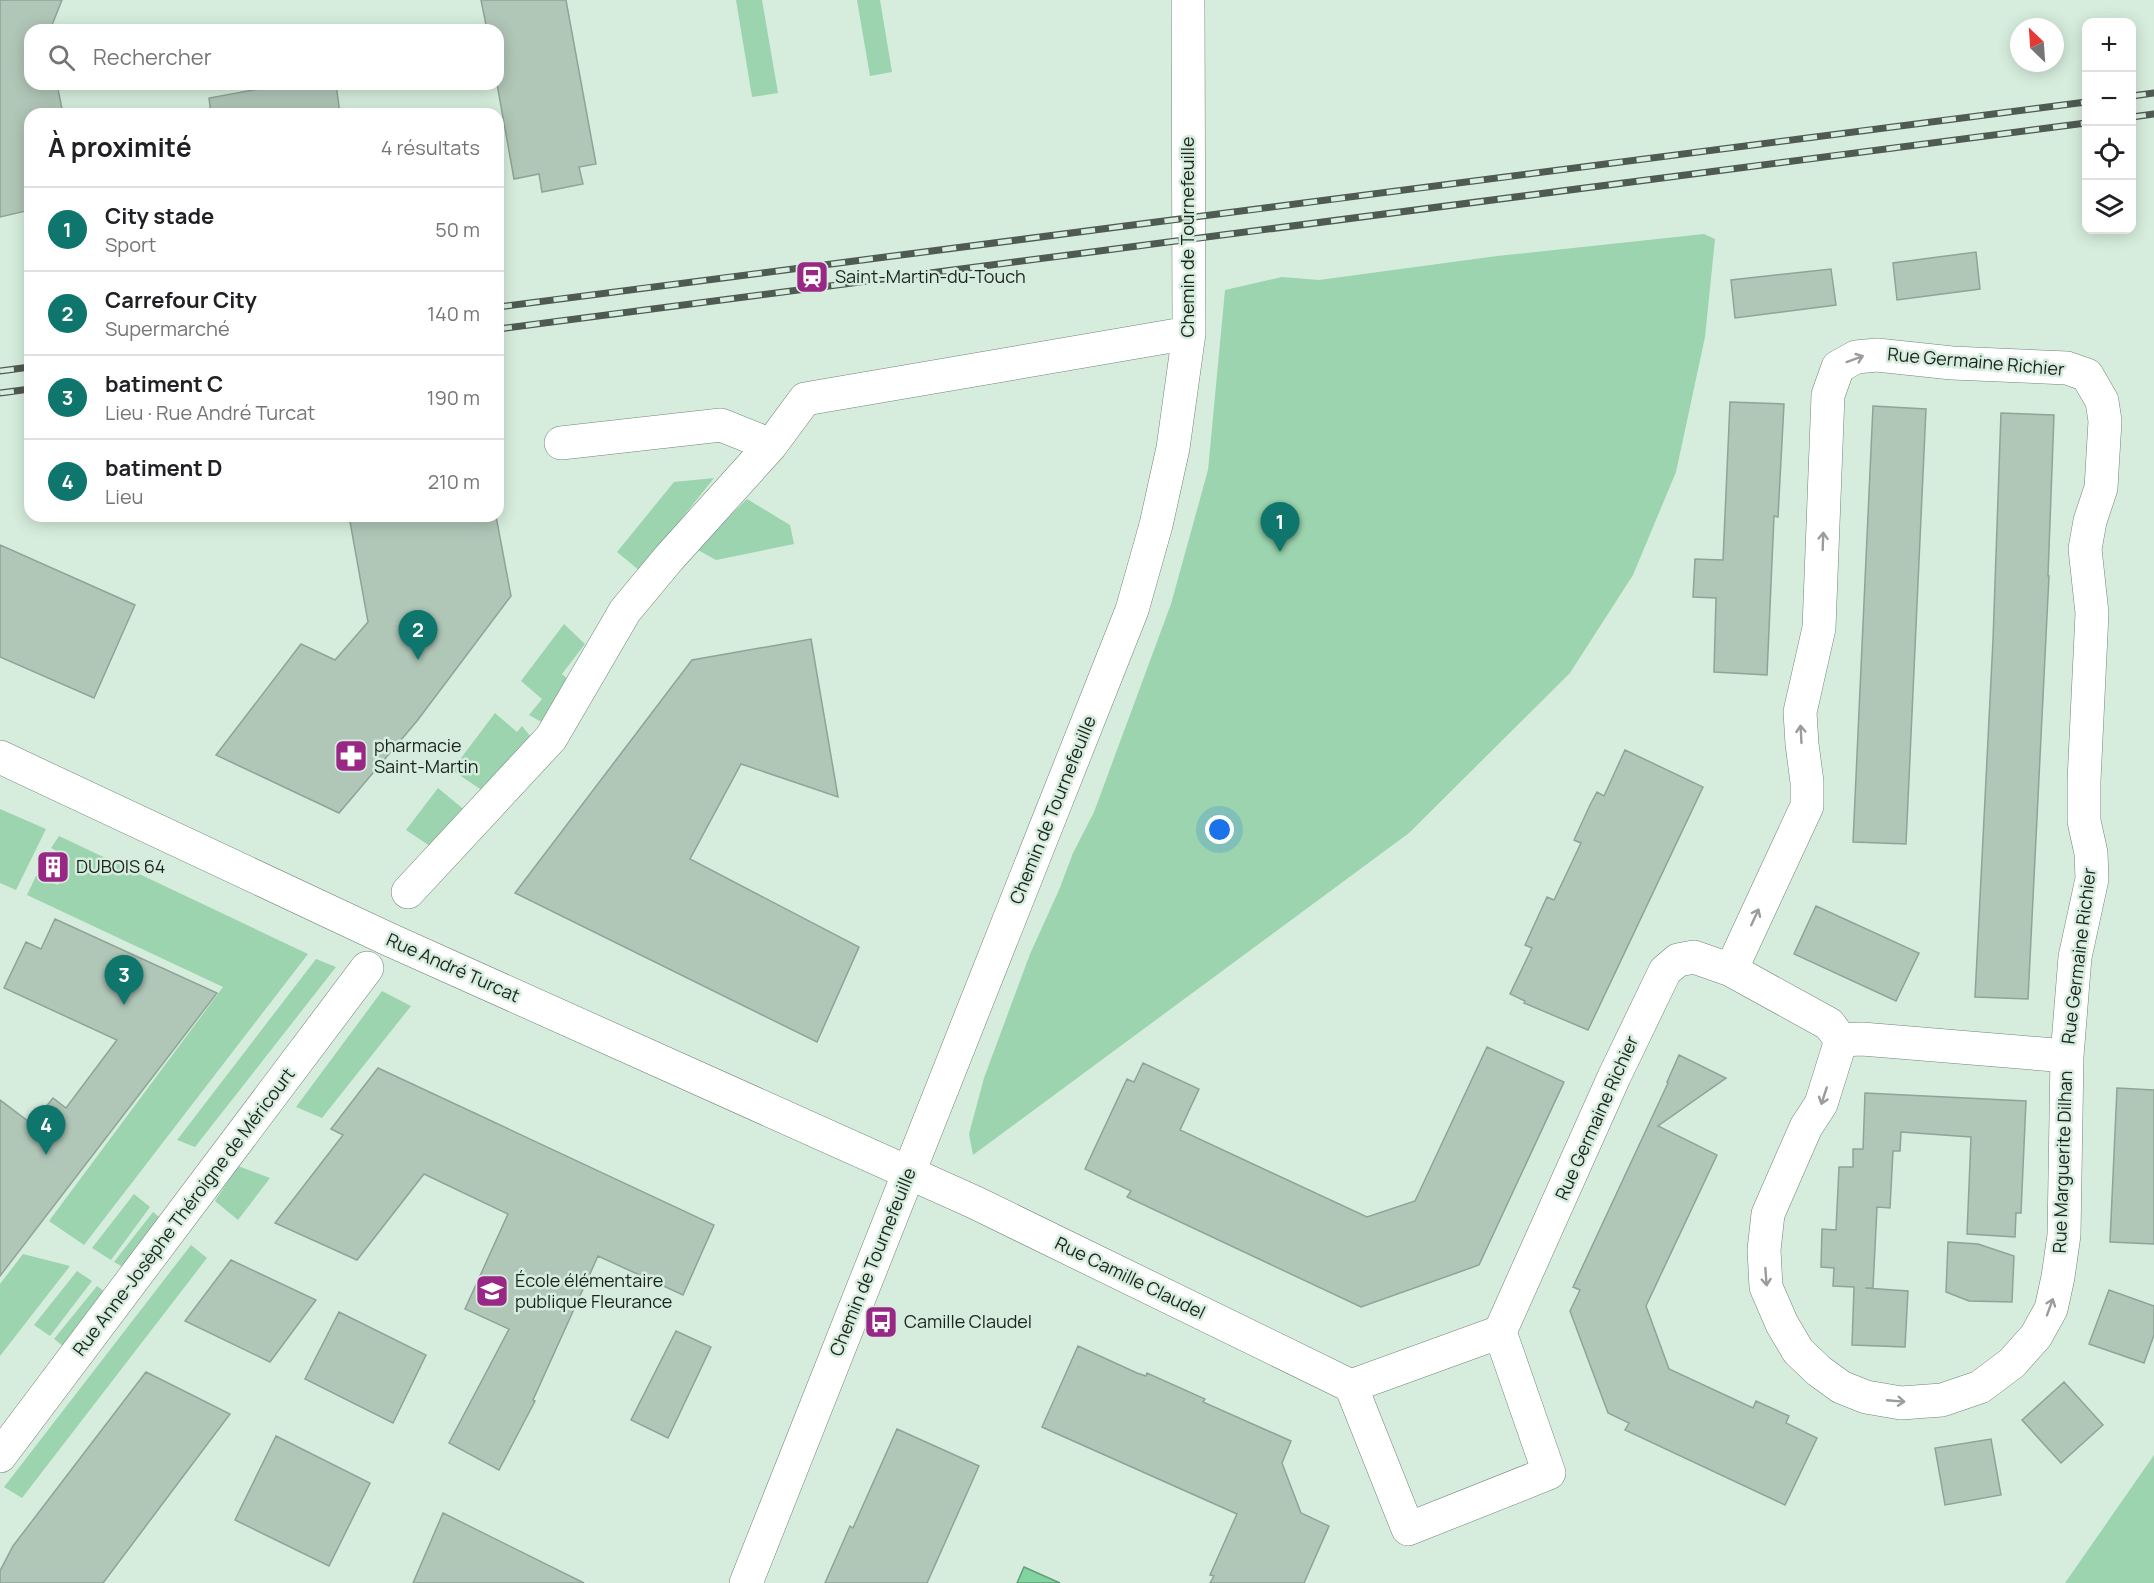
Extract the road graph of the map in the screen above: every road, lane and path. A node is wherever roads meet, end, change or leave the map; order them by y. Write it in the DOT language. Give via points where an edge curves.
graph roads {
  1 [pos="1188,0"];
  2 [pos="1189,333"];
  3 [pos="561,443"];
  4 [pos="771,446"];
  5 [pos="0,757"];
  6 [pos="408,892"];
  7 [pos="367,968"];
  8 [pos="1731,970"];
  9 [pos="1841,1040"];
  10 [pos="2067,1056"];
  11 [pos="909,1173"];
  12 [pos="1500,1332"];
  13 [pos="1351,1386"];
  14 [pos="0,1456"];
  15 [pos="747,1583"];
  1 -- 2 [label="street, Chemin de Tournefeuille"];
  2 -- 4 [label="street" via="805,399"];
  2 -- 11 [label="street, Chemin de Tournefeuille" via="1173,448 1132,610"];
  3 -- 4 [label="street" via="721,426"];
  4 -- 6 [label="street" via="626,611 551,738"];
  5 -- 11 [label="street, Rue André Turcat" via="388,939"];
  7 -- 14 [label="street, Rue Anne-Josèphe Théroigne de Méricourt"];
  8 -- 9 [label="street, Rue Germaine Richier" via="1829,1024"];
  8 -- 10 [label="street, Rue Germaine Richier, one-way" via="1807,806 1800,712 1819,628 1828,395 1838,367 1856,357 1877,355 2067,368 2087,375 2102,401 2106,421 2101,488 2085,549 2092,613 2084,821 2092,879 2075,957"];
  8 -- 12 [label="street, Rue Germaine Richier" via="1694,957 1678,960 1665,971"];
  9 -- 10 [label="street, Rue Germaine Richier"];
  9 -- 10 [label="street, Rue Marguerite Dilhan, one-way" via="1821,1104 1806,1127 1768,1214 1764,1250 1766,1287 1798,1351 1820,1371 1841,1387 1866,1397 1901,1402 1942,1401 1980,1387 2012,1363 2036,1336 2050,1309 2064,1235"];
  11 -- 13 [label="street, Rue Camille Claudel"];
  11 -- 15 [label="street, Chemin de Tournefeuille"];
  12 -- 13 [label="street"];
  12 -- 13 [label="street" via="1549,1473 1408,1529"];
}
